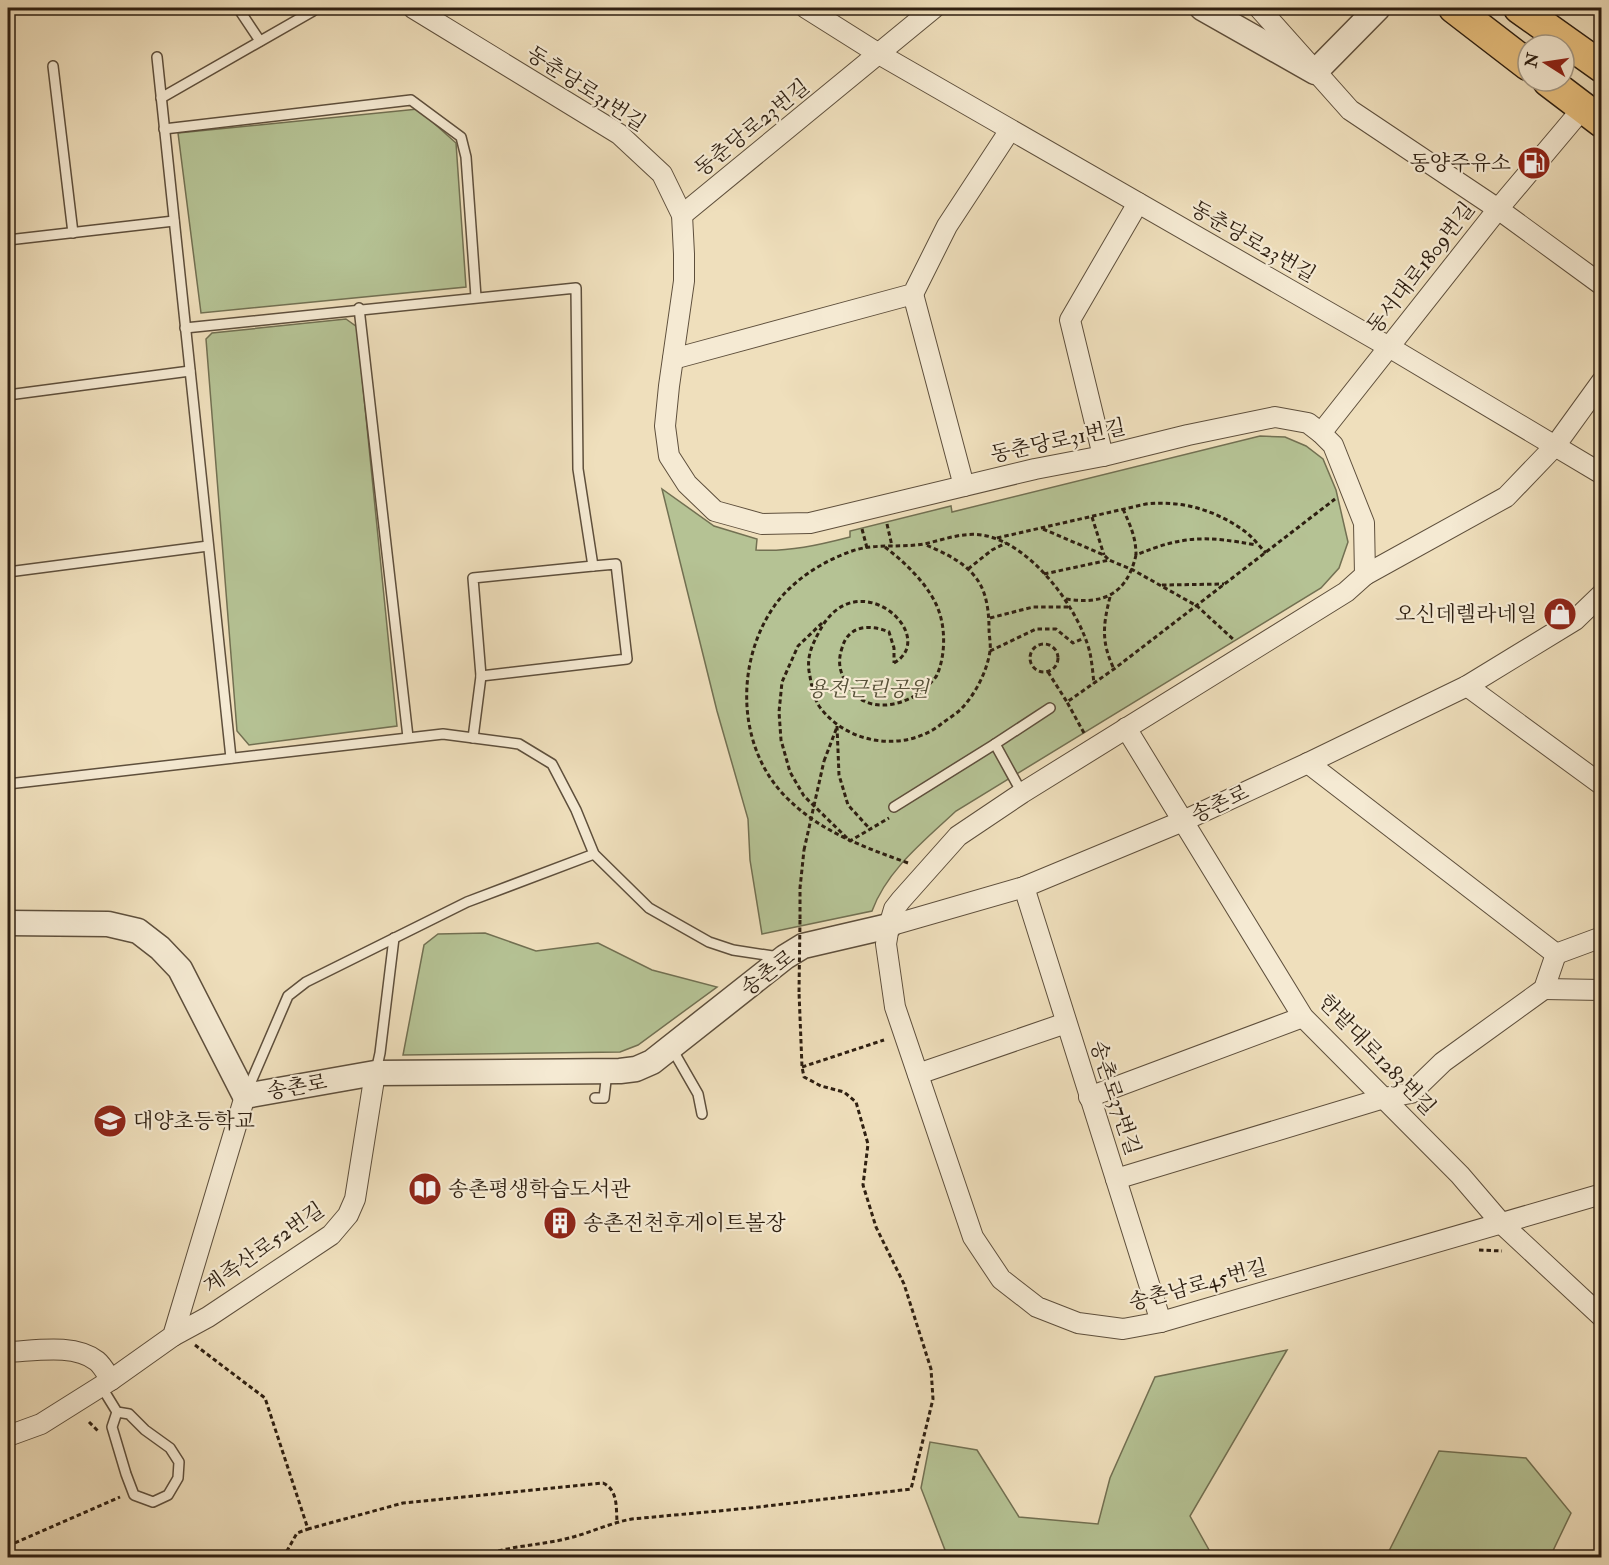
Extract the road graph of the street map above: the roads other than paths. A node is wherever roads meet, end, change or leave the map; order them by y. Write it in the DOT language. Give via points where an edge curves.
graph roads {
  1 [pos="238,8"];
  2 [pos="413,8"];
  3 [pos="806,8"];
  4 [pos="934,8"];
  5 [pos="1202,8"];
  6 [pos="1259,8"];
  7 [pos="1378,8"];
  8 [pos="1454,8"];
  9 [pos="1519,8"];
  10 [pos="313,10"];
  11 [pos="260,41"];
  12 [pos="879,54"];
  13 [pos="1516,56"];
  14 [pos="157,57"];
  15 [pos="53,66"];
  16 [pos="1602,67"];
  17 [pos="1315,72"];
  18 [pos="1564,93"];
  19 [pos="161,98"];
  20 [pos="1592,115"];
  21 [pos="164,129"];
  22 [pos="1010,130"];
  23 [pos="1138,203"];
  24 [pos="1498,209"];
  25 [pos="682,215"];
  26 [pos="174,221"];
  27 [pos="73,233"];
  28 [pos="8,240"];
  29 [pos="1602,285"];
  30 [pos="912,294"];
  31 [pos="476,297"];
  32 [pos="359,309"];
  33 [pos="185,328"];
  34 [pos="1389,348"];
  35 [pos="673,358"];
  36 [pos="190,371"];
  37 [pos="1602,381"];
  38 [pos="8,395"];
  39 [pos="1321,433"];
  40 [pos="1555,446"];
  41 [pos="1103,456"];
  42 [pos="1602,474"];
  43 [pos="964,486"];
  44 [pos="208,546"];
  45 [pos="593,566"];
  46 [pos="8,572"];
  47 [pos="1365,575"];
  48 [pos="1602,594"];
  49 [pos="481,676"];
  50 [pos="1467,686"];
  51 [pos="1050,708"];
  52 [pos="1126,728"];
  53 [pos="408,737"];
  54 [pos="473,738"];
  55 [pos="994,744"];
  56 [pos="231,758"];
  57 [pos="1308,763"];
  58 [pos="8,784"];
  59 [pos="1602,785"];
  60 [pos="1022,793"];
  61 [pos="894,807"];
  62 [pos="1183,821"];
  63 [pos="594,854"];
  64 [pos="1023,888"];
  65 [pos="8,922"];
  66 [pos="889,926"];
  67 [pos="1602,937"];
  68 [pos="394,938"];
  69 [pos="1556,954"];
  70 [pos="784,957"];
  71 [pos="1544,989"];
  72 [pos="1602,990"];
  73 [pos="1303,1017"];
  74 [pos="1066,1023"];
  75 [pos="671,1047"];
  76 [pos="607,1072"];
  77 [pos="375,1074"];
  78 [pos="918,1074"];
  79 [pos="245,1096"];
  80 [pos="1089,1096"];
  81 [pos="595,1098"];
  82 [pos="1384,1098"];
  83 [pos="702,1114"];
  84 [pos="1116,1179"];
  85 [pos="1602,1194"];
  86 [pos="1502,1224"];
  87 [pos="1602,1317"];
  88 [pos="1161,1322"];
  89 [pos="173,1336"];
  90 [pos="8,1352"];
  91 [pos="106,1383"];
  92 [pos="117,1412"];
  93 [pos="8,1436"];
  1 -- 11 [label="lane"];
  2 -- 25 [label="street, 동춘당로31번길" via="619,134 662,174"];
  3 -- 12 [label="street, 동춘당로23번길"];
  4 -- 12 [label="street"];
  5 -- 17 [label="street"];
  6 -- 17 [label="street"];
  7 -- 17 [label="street"];
  8 -- 13 [label="main road"];
  9 -- 16 [label="main road"];
  10 -- 11 [label="lane"];
  11 -- 19 [label="lane"];
  12 -- 22 [label="street, 동춘당로23번길"];
  12 -- 25 [label="street, 동춘당로23번길"];
  14 -- 19 [label="lane"];
  15 -- 27 [label="lane"];
  17 -- 24 [label="street" via="1350,110"];
  18 -- 20 [label="main road"];
  19 -- 21 [label="lane"];
  20 -- 24 [label="street, 동서대로1809번길"];
  21 -- 26 [label="lane"];
  21 -- 31 [label="lane" via="411,100 461,137 466,157"];
  22 -- 23 [label="street, 동춘당로23번길"];
  22 -- 30 [label="street" via="947,226"];
  23 -- 34 [label="street, 동춘당로23번길"];
  23 -- 41 [label="street" via="1070,320"];
  24 -- 29 [label="street"];
  24 -- 34 [label="street, 동서대로1809번길"];
  25 -- 35 [label="street, 동춘당로31번길" via="684,281"];
  26 -- 27 [label="lane"];
  26 -- 33 [label="lane"];
  27 -- 28 [label="lane"];
  30 -- 35 [label="street"];
  30 -- 43 [label="street"];
  31 -- 32 [label="lane"];
  31 -- 45 [label="lane" via="576,288 578,469"];
  32 -- 33 [label="lane"];
  32 -- 53 [label="lane"];
  33 -- 36 [label="lane"];
  34 -- 39 [label="street, 동서대로1809번길"];
  34 -- 40 [label="street, 동춘당로23번길"];
  35 -- 43 [label="street, 동춘당로31번길" via="665,426 669,456 687,484 715,511 762,524 810,523"];
  36 -- 38 [label="lane"];
  36 -- 44 [label="lane"];
  37 -- 40 [label="street"];
  39 -- 41 [label="street, 동춘당로31번길" via="1308,423 1275,417"];
  39 -- 47 [label="street, 동춘당로31번길" via="1333,445 1364,523"];
  40 -- 42 [label="street, 동춘당로23번길"];
  40 -- 47 [label="street" via="1506,497"];
  41 -- 43 [label="street, 동춘당로31번길"];
  44 -- 46 [label="lane"];
  44 -- 56 [label="lane"];
  45 -- 49 [label="lane" via="473,578"];
  45 -- 49 [label="lane" via="616,564 627,659"];
  47 -- 52 [label="street" via="1346,592"];
  48 -- 50 [label="street, 송촌로" via="1575,620"];
  49 -- 54 [label="lane"];
  50 -- 57 [label="street, 송촌로"];
  50 -- 59 [label="street"];
  51 -- 55 [label="lane"];
  52 -- 60 [label="street"];
  52 -- 62 [label="street, 한밭대로1283번길"];
  53 -- 54 [label="lane" via="443,734"];
  53 -- 56 [label="lane"];
  54 -- 63 [label="lane" via="519,744 552,764"];
  55 -- 60 [label="lane"];
  55 -- 61 [label="lane"];
  56 -- 58 [label="lane"];
  57 -- 62 [label="street, 송촌로"];
  57 -- 69 [label="street"];
  60 -- 66 [label="street" via="958,836 894,909"];
  62 -- 64 [label="street, 송촌로"];
  62 -- 73 [label="street, 한밭대로1283번길"];
  63 -- 68 [label="lane" via="467,902"];
  63 -- 70 [label="lane" via="649,908 687,932 733,950"];
  64 -- 66 [label="street, 송촌로"];
  64 -- 74 [label="street, 송촌로37번길"];
  65 -- 79 [label="street, 송촌로" via="108,924 138,931 180,969"];
  66 -- 70 [label="street, 송촌로" via="803,946"];
  66 -- 78 [label="street, 송촌남로45번길" via="886,944 895,1007"];
  67 -- 69 [label="street"];
  68 -- 77 [label="lane"];
  68 -- 79 [label="lane" via="306,982 288,996"];
  69 -- 71 [label="street"];
  70 -- 75 [label="street, 송촌로"];
  71 -- 72 [label="street"];
  71 -- 82 [label="street" via="1443,1062 1411,1093"];
  73 -- 80 [label="street"];
  73 -- 82 [label="street, 한밭대로1283번길"];
  74 -- 78 [label="street"];
  74 -- 80 [label="street, 송촌로37번길"];
  75 -- 76 [label="street, 송촌로" via="636,1069"];
  75 -- 83 [label="lane" via="698,1094"];
  76 -- 77 [label="street, 송촌로"];
  76 -- 81 [label="lane" via="604,1098"];
  77 -- 79 [label="street, 송촌로"];
  77 -- 89 [label="street, 계족산로52번길" via="356,1199 348,1215 331,1235"];
  78 -- 88 [label="street, 송촌남로45번길" via="973,1237 1001,1279 1037,1307 1078,1323 1123,1329"];
  79 -- 89 [label="street, 계족산로52번길"];
  80 -- 84 [label="street, 송촌로37번길"];
  82 -- 84 [label="street"];
  82 -- 86 [label="street, 한밭대로1283번길"];
  84 -- 88 [label="street, 송촌로37번길"];
  85 -- 86 [label="street, 송촌남로45번길"];
  86 -- 87 [label="street, 한밭대로1283번길"];
  86 -- 88 [label="street, 송촌남로45번길"];
  89 -- 91 [label="street, 계족산로52번길"];
  90 -- 91 [label="street" via="81,1353 97,1361"];
  91 -- 92 [label="lane"];
  91 -- 93 [label="street, 계족산로52번길" via="41,1424"];
  92 -- 92 [label="lane" via="129,1414 170,1448 179,1462 178,1478 168,1495 153,1502 135,1495 112,1427"];
}
